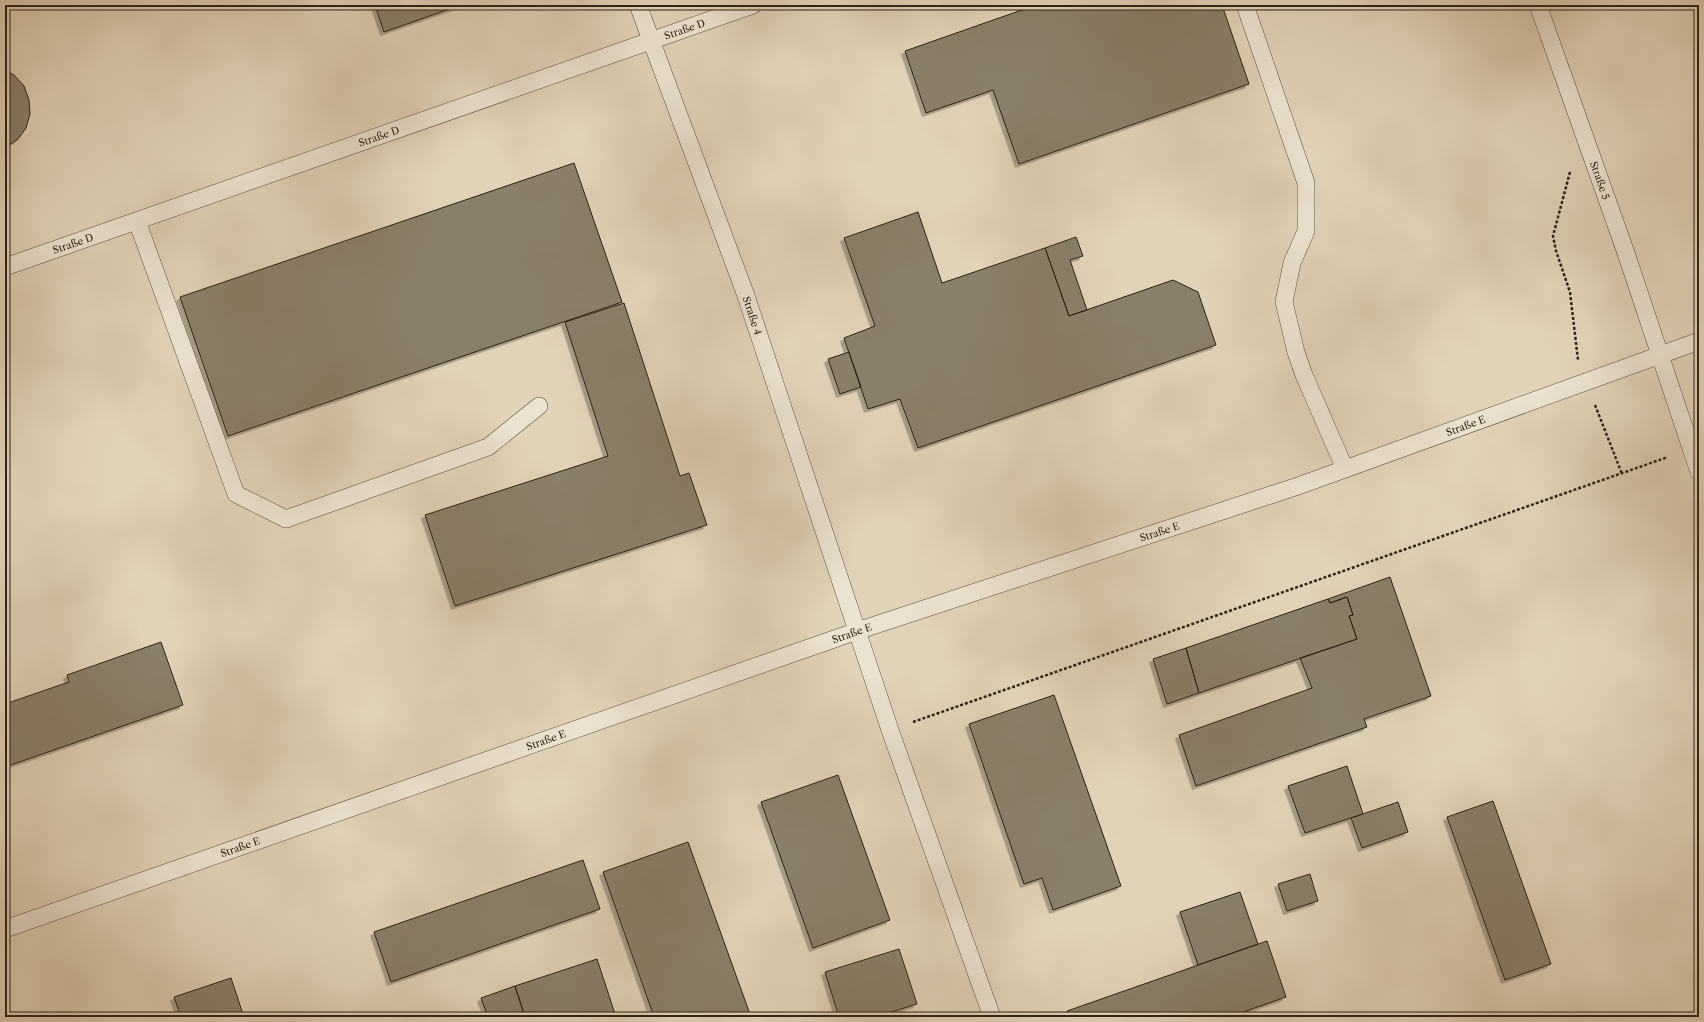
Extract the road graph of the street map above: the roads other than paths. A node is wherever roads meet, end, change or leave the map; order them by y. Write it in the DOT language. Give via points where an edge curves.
graph roads {
  1 [pos="638,5"];
  2 [pos="753,5"];
  3 [pos="1245,5"];
  4 [pos="1538,5"];
  5 [pos="650,41"];
  6 [pos="137,221"];
  7 [pos="5,267"];
  8 [pos="1699,342"];
  9 [pos="1660,356"];
  10 [pos="539,406"];
  11 [pos="1345,469"];
  12 [pos="1699,472"];
  13 [pos="857,631"];
  14 [pos="5,929"];
  15 [pos="992,1017"];
  1 -- 5 [label="lane, Straße 4"];
  2 -- 5 [label="lane, Straße D"];
  3 -- 11 [label="lane" via="1306,183 1306,230 1292,263 1284,302 1304,375"];
  4 -- 9 [label="lane, Straße 5"];
  5 -- 6 [label="lane, Straße D"];
  5 -- 13 [label="lane, Straße 4" via="745,293"];
  6 -- 7 [label="lane, Straße D"];
  6 -- 10 [label="lane" via="236,494 286,519 488,447"];
  8 -- 9 [label="lane, Straße E"];
  9 -- 11 [label="lane, Straße E"];
  9 -- 12 [label="lane, Straße 5"];
  11 -- 13 [label="lane, Straße E"];
  13 -- 14 [label="lane, Straße E"];
  13 -- 15 [label="lane, Straße 4"];
}
